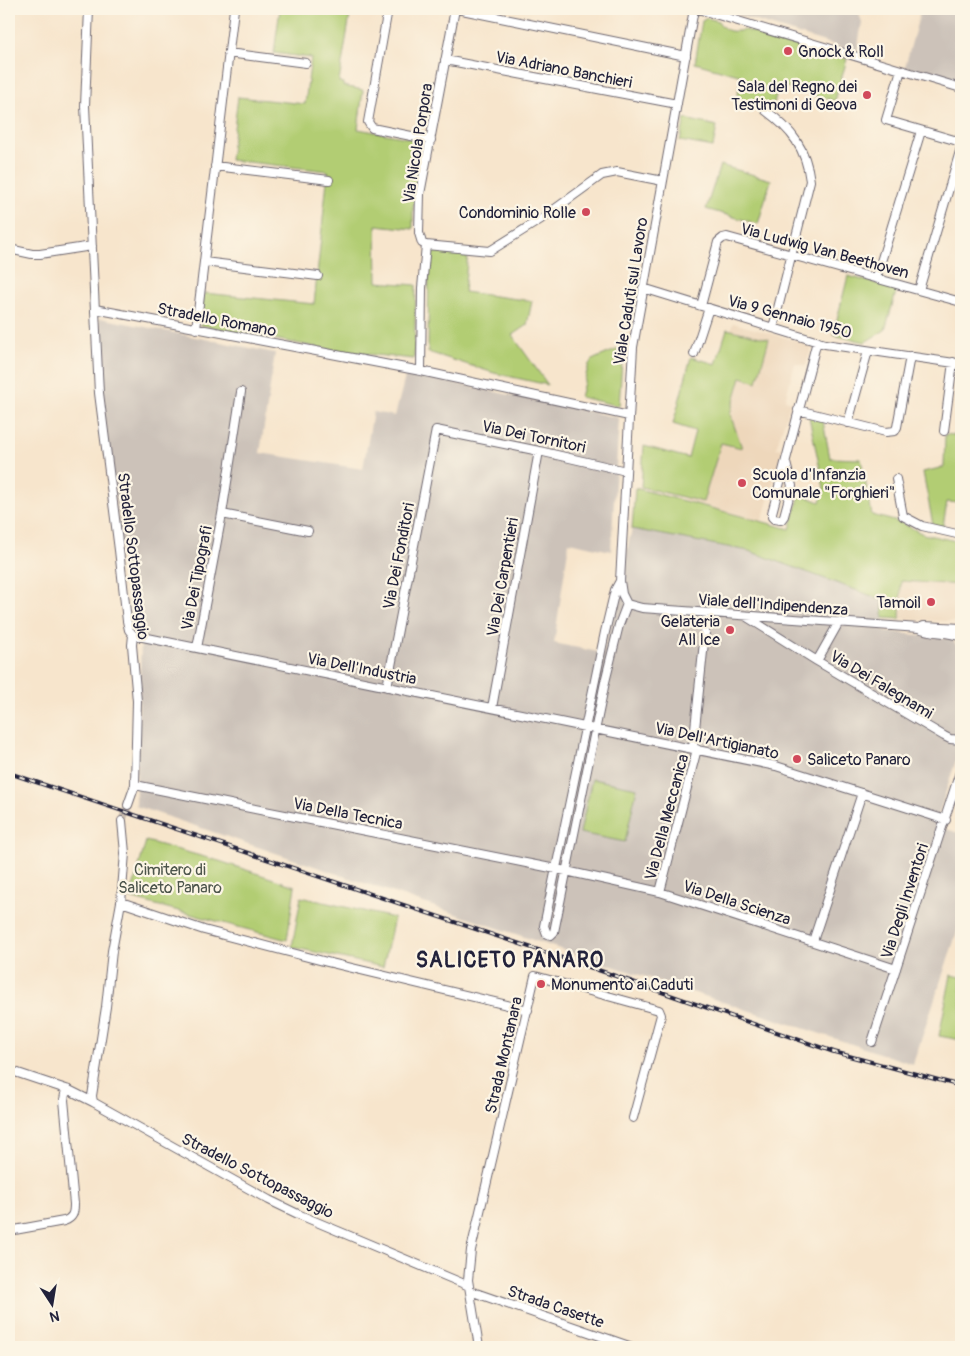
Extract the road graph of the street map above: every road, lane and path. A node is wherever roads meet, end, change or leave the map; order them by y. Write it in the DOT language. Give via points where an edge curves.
graph roads {
  1 [pos="89,9"];
  2 [pos="234,9"];
  3 [pos="388,9"];
  4 [pos="456,9"];
  5 [pos="696,9"];
  6 [pos="228,53"];
  7 [pos="686,56"];
  8 [pos="445,60"];
  9 [pos="306,63"];
  10 [pos="901,70"];
  11 [pos="961,88"];
  12 [pos="677,104"];
  13 [pos="765,110"];
  14 [pos="921,131"];
  15 [pos="431,140"];
  16 [pos="961,142"];
  17 [pos="961,148"];
  18 [pos="215,166"];
  19 [pos="329,180"];
  20 [pos="663,180"];
  21 [pos="426,245"];
  22 [pos="92,246"];
  23 [pos="9,249"];
  24 [pos="792,256"];
  25 [pos="204,262"];
  26 [pos="318,276"];
  27 [pos="876,278"];
  28 [pos="643,288"];
  29 [pos="919,290"];
  30 [pos="961,302"];
  31 [pos="705,307"];
  32 [pos="95,309"];
  33 [pos="773,328"];
  34 [pos="196,329"];
  35 [pos="817,341"];
  36 [pos="868,351"];
  37 [pos="694,354"];
  38 [pos="910,356"];
  39 [pos="952,362"];
  40 [pos="961,364"];
  41 [pos="421,371"];
  42 [pos="241,392"];
  43 [pos="798,410"];
  44 [pos="629,416"];
  45 [pos="848,423"];
  46 [pos="436,430"];
  47 [pos="944,431"];
  48 [pos="539,451"];
  49 [pos="786,463"];
  50 [pos="626,471"];
  51 [pos="896,479"];
  52 [pos="222,514"];
  53 [pos="308,531"];
  54 [pos="961,536"];
  55 [pos="620,581"];
  56 [pos="627,604"];
  57 [pos="707,613"];
  58 [pos="746,616"];
  59 [pos="839,622"];
  60 [pos="919,628"];
  61 [pos="961,628"];
  62 [pos="133,635"];
  63 [pos="961,637"];
  64 [pos="197,648"];
  65 [pos="817,661"];
  66 [pos="387,687"];
  67 [pos="492,708"];
  68 [pos="586,726"];
  69 [pos="595,729"];
  70 [pos="961,740"];
  71 [pos="695,748"];
  72 [pos="961,769"];
  73 [pos="135,784"];
  74 [pos="862,793"];
  75 [pos="128,805"];
  76 [pos="946,820"];
  77 [pos="122,821"];
  78 [pos="556,868"];
  79 [pos="566,870"];
  80 [pos="660,892"];
  81 [pos="121,902"];
  82 [pos="813,941"];
  83 [pos="896,969"];
  84 [pos="528,1010"];
  85 [pos="872,1042"];
  86 [pos="9,1070"];
  87 [pos="69,1090"];
  88 [pos="93,1102"];
  89 [pos="633,1118"];
  90 [pos="9,1231"];
  91 [pos="469,1288"];
  92 [pos="479,1347"];
  93 [pos="632,1347"];
  1 -- 22 [label="street" via="85,106"];
  2 -- 6 [label="street"];
  3 -- 15 [label="street" via="368,122 372,128"];
  4 -- 7 [label="street"];
  4 -- 8 [label="street, Via Nicola Porpora"];
  5 -- 7 [label="street, Viale Caduti sul Lavoro"];
  5 -- 10 [label="street"];
  6 -- 9 [label="street"];
  6 -- 18 [label="street"];
  7 -- 12 [label="street, Viale Caduti sul Lavoro"];
  8 -- 12 [label="street, Via Adriano Banchieri"];
  8 -- 15 [label="street, Via Nicola Porpora"];
  10 -- 11 [label="street"];
  10 -- 14 [label="street" via="886,120"];
  12 -- 20 [label="street, Viale Caduti sul Lavoro"];
  13 -- 24 [label="street" via="788,129 804,154 808,167 809,189"];
  14 -- 16 [label="street"];
  14 -- 27 [label="street"];
  15 -- 21 [label="street, Via Nicola Porpora" via="420,194 419,233"];
  17 -- 29 [label="street"];
  18 -- 19 [label="street"];
  18 -- 25 [label="street"];
  20 -- 21 [label="street" via="617,172 602,175 490,251"];
  20 -- 28 [label="street, Viale Caduti sul Lavoro"];
  21 -- 41 [label="street, Via Nicola Porpora"];
  22 -- 23 [label="street" via="40,254"];
  22 -- 32 [label="street"];
  24 -- 27 [label="street, Via Ludwig Van Beethoven"];
  24 -- 31 [label="street, Via Ludwig Van Beethoven" via="727,238 720,239"];
  24 -- 33 [label="street"];
  25 -- 26 [label="street"];
  25 -- 34 [label="street"];
  27 -- 29 [label="street, Via Ludwig Van Beethoven"];
  28 -- 31 [label="street, Via 9 Gennaio 1950"];
  28 -- 44 [label="street, Viale Caduti sul Lavoro" via="633,347"];
  29 -- 30 [label="street, Via Ludwig Van Beethoven"];
  31 -- 33 [label="street, Via 9 Gennaio 1950"];
  31 -- 37 [label="street, Via 9 Gennaio 1950"];
  32 -- 34 [label="street, Stradello Romano"];
  32 -- 62 [label="street, Stradello Sottopassaggio" via="99,393 127,621"];
  33 -- 35 [label="street, Via 9 Gennaio 1950"];
  34 -- 41 [label="street, Stradello Romano"];
  35 -- 36 [label="street, Via 9 Gennaio 1950"];
  35 -- 43 [label="street"];
  36 -- 38 [label="street, Via 9 Gennaio 1950"];
  36 -- 45 [label="street"];
  38 -- 39 [label="street, Via 9 Gennaio 1950"];
  38 -- 45 [label="street" via="895,431"];
  39 -- 40 [label="street, Via 9 Gennaio 1950"];
  39 -- 47 [label="street"];
  41 -- 44 [label="street, Stradello Romano"];
  42 -- 52 [label="street, Via Dei Tipografi"];
  43 -- 45 [label="street"];
  43 -- 49 [label="street"];
  44 -- 50 [label="street, Viale Caduti sul Lavoro"];
  46 -- 48 [label="street, Via Dei Tornitori"];
  46 -- 66 [label="street, Via Dei Fonditori"];
  48 -- 50 [label="street, Via Dei Tornitori"];
  48 -- 67 [label="street, Via Dei Carpentieri"];
  49 -- 49 [label="street" via="772,513 778,520 784,516 792,486"];
  50 -- 55 [label="street, Viale Caduti sul Lavoro"];
  51 -- 54 [label="street" via="904,516 922,526"];
  52 -- 53 [label="street, Via Dei Tipografi"];
  52 -- 64 [label="street, Via Dei Tipografi"];
  55 -- 56 [label="street, Viale Caduti sul Lavoro"];
  55 -- 68 [label="street, Viale Caduti sul Lavoro" via="605,632"];
  56 -- 57 [label="street, Viale dell'Indipendenza"];
  56 -- 69 [label="street, Viale Caduti sul Lavoro" via="619,625"];
  57 -- 58 [label="street, Viale dell'Indipendenza"];
  57 -- 71 [label="street, Via Della Meccanica"];
  58 -- 59 [label="street, Viale dell'Indipendenza"];
  58 -- 65 [label="street, Via Dei Falegnami"];
  59 -- 60 [label="street, Viale dell'Indipendenza"];
  59 -- 65 [label="street, Via Dei Falegnami"];
  60 -- 61 [label="street, Viale dell'Indipendenza"];
  60 -- 63 [label="street, Viale dell'Indipendenza"];
  62 -- 64 [label="street, Via Dell'Industria"];
  62 -- 73 [label="street, Stradello Sottopassaggio" via="137,701"];
  64 -- 66 [label="street, Via Dell'Industria"];
  65 -- 70 [label="street, Via Dei Falegnami" via="944,736"];
  66 -- 67 [label="street, Via Dell'Industria"];
  67 -- 68 [label="street, Via Dell'Industria"];
  68 -- 69 [label="street"];
  68 -- 78 [label="street, Viale Caduti sul Lavoro"];
  69 -- 71 [label="street, Via Dell'Artigianato"];
  69 -- 79 [label="street, Viale Caduti sul Lavoro"];
  71 -- 74 [label="street, Via Dell'Artigianato" via="776,766"];
  71 -- 80 [label="street, Via Della Meccanica"];
  72 -- 76 [label="street, Via Degli Inventori"];
  73 -- 75 [label="street, Stradello Sottopassaggio"];
  73 -- 78 [label="street, Via Della Tecnica"];
  74 -- 76 [label="street, Via Dell'Artigianato"];
  74 -- 82 [label="street"];
  76 -- 83 [label="street, Via Degli Inventori"];
  77 -- 81 [label="street" via="126,853"];
  78 -- 79 [label="street"];
  78 -- 79 [label="street, Viale Caduti sul Lavoro" via="544,926 547,934 551,935"];
  79 -- 80 [label="street, Via Della Scienza"];
  80 -- 82 [label="street, Via Della Scienza"];
  81 -- 84 [label="street" via="204,930"];
  81 -- 88 [label="street" via="110,959"];
  82 -- 83 [label="street, Via Della Scienza"];
  83 -- 85 [label="street, Via Degli Inventori"];
  84 -- 89 [label="street, Strada Montanara" via="535,976 659,1010 661,1015"];
  84 -- 91 [label="street, Strada Montanara" via="471,1250"];
  86 -- 87 [label="street, Stradello Sottopassaggio"];
  87 -- 88 [label="street, Stradello Sottopassaggio"];
  87 -- 90 [label="street" via="64,1097 73,1216"];
  88 -- 91 [label="street, Stradello Sottopassaggio" via="269,1200"];
  91 -- 92 [label="street, Strada Montanara"];
  91 -- 93 [label="street, Strada Casette"];
}
